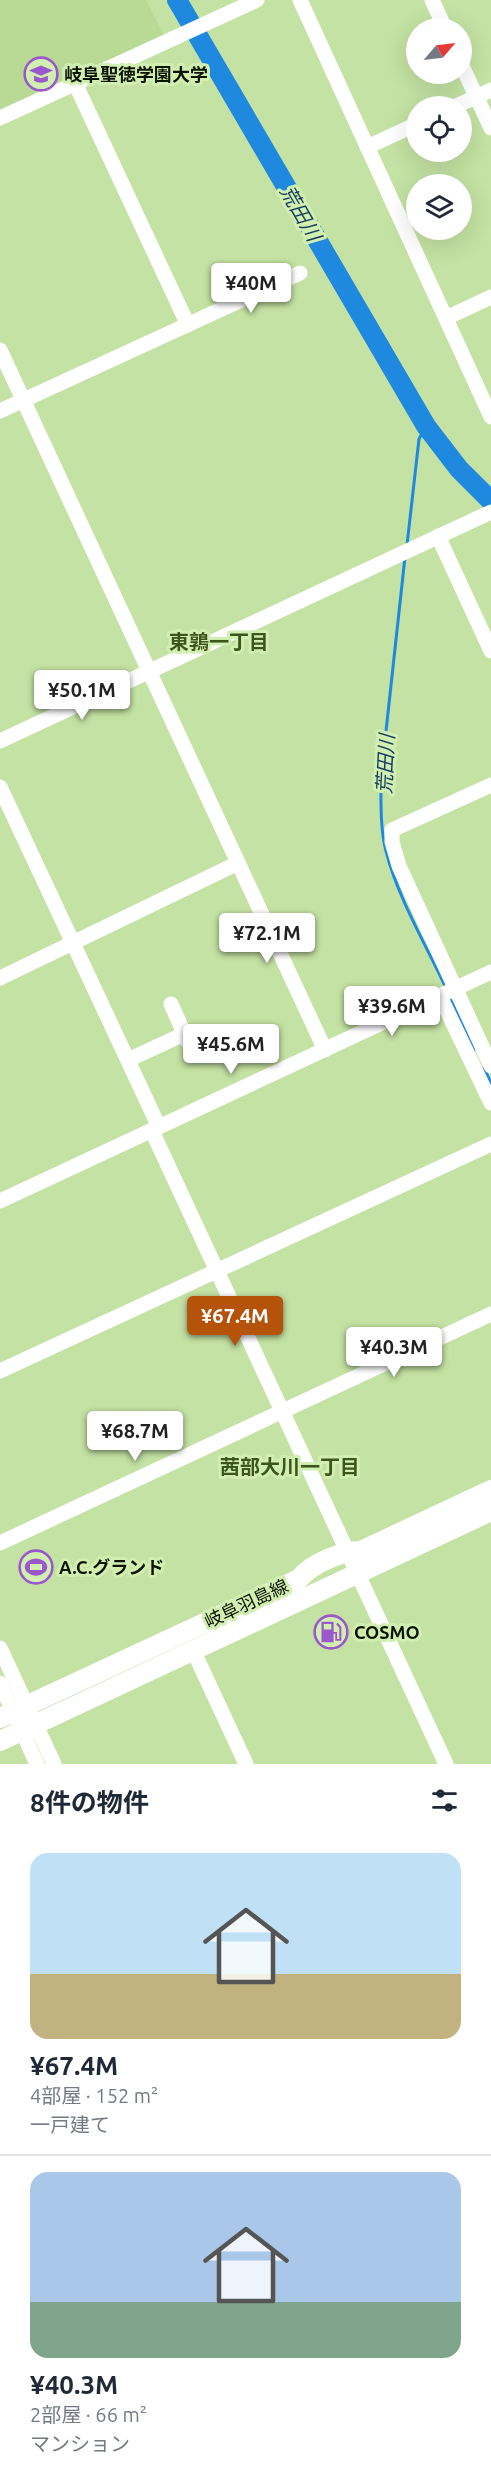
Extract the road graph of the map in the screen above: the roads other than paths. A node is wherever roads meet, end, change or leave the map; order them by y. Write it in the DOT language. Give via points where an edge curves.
graph roads {
  1 [pos="257,0"];
  2 [pos="300,0"];
  3 [pos="432,0"];
  4 [pos="440,18"];
  5 [pos="75,83"];
  6 [pos="470,84"];
  7 [pos="491,90"];
  8 [pos="476,97"];
  9 [pos="472,99"];
  10 [pos="0,118"];
  11 [pos="491,128"];
  12 [pos="406,129"];
  13 [pos="367,147"];
  14 [pos="300,273"];
  15 [pos="491,297"];
  16 [pos="446,318"];
  17 [pos="188,325"];
  18 [pos="0,350"];
  19 [pos="23,400"];
  20 [pos="0,411"];
  21 [pos="491,417"];
  22 [pos="489,513"];
  23 [pos="438,536"];
  24 [pos="491,651"];
  25 [pos="149,671"];
  26 [pos="0,741"];
  27 [pos="491,785"];
  28 [pos="0,787"];
  29 [pos="238,863"];
  30 [pos="73,945"];
  31 [pos="491,972"];
  32 [pos="0,978"];
  33 [pos="448,992"];
  34 [pos="171,1005"];
  35 [pos="184,1034"];
  36 [pos="192,1050"];
  37 [pos="325,1050"];
  38 [pos="128,1060"];
  39 [pos="491,1066"];
  40 [pos="491,1103"];
  41 [pos="156,1129"];
  42 [pos="491,1144"];
  43 [pos="0,1201"];
  44 [pos="217,1269"];
  45 [pos="491,1314"];
  46 [pos="0,1371"];
  47 [pos="283,1411"];
  48 [pos="491,1490"];
  49 [pos="491,1511"];
  50 [pos="0,1543"];
  51 [pos="348,1551"];
  52 [pos="358,1573"];
  53 [pos="0,1648"];
  54 [pos="193,1650"];
  55 [pos="0,1683"];
  56 [pos="13,1712"];
  57 [pos="29,1727"];
  58 [pos="0,1741"];
  59 [pos="37,1764"];
  60 [pos="54,1764"];
  61 [pos="246,1764"];
  62 [pos="446,1764"];
  1 -- 5 [label="street"];
  2 -- 13 [label="street"];
  3 -- 4 [label="street"];
  5 -- 10 [label="street"];
  5 -- 17 [label="street"];
  6 -- 8 [label="street"];
  7 -- 8 [label="street"];
  8 -- 9 [label="street"];
  8 -- 11 [label="street"];
  12 -- 13 [label="street"];
  13 -- 16 [label="street"];
  14 -- 17 [label="street"];
  15 -- 16 [label="street"];
  16 -- 21 [label="street"];
  17 -- 19 [label="street"];
  18 -- 19 [label="street"];
  19 -- 20 [label="street"];
  19 -- 25 [label="street"];
  22 -- 23 [label="street"];
  23 -- 24 [label="street"];
  23 -- 25 [label="street"];
  25 -- 26 [label="street"];
  25 -- 29 [label="street"];
  27 -- 33 [label="street" via="392,830 399,866"];
  28 -- 30 [label="street"];
  29 -- 30 [label="street"];
  29 -- 37 [label="street"];
  30 -- 32 [label="street"];
  30 -- 38 [label="street"];
  31 -- 33 [label="street"];
  33 -- 37 [label="street"];
  33 -- 39 [label="street"];
  33 -- 40 [label="street"];
  34 -- 35 [label="street"];
  35 -- 36 [label="street"];
  35 -- 38 [label="street"];
  37 -- 41 [label="street"];
  38 -- 41 [label="street"];
  41 -- 43 [label="street"];
  41 -- 44 [label="street"];
  42 -- 44 [label="street"];
  44 -- 46 [label="street"];
  44 -- 47 [label="street"];
  45 -- 47 [label="street"];
  47 -- 50 [label="street"];
  47 -- 51 [label="street"];
  48 -- 51 [label="main road, 岐阜羽島線" via="362,1551"];
  49 -- 52 [label="main road, 岐阜羽島線"];
  51 -- 52 [label="street"];
  51 -- 56 [label="main road, 岐阜羽島線" via="305,1571 299,1579"];
  52 -- 54 [label="main road, 岐阜羽島線"];
  52 -- 62 [label="street"];
  53 -- 56 [label="street"];
  54 -- 57 [label="main road, 岐阜羽島線"];
  54 -- 61 [label="street"];
  55 -- 56 [label="street"];
  56 -- 57 [label="street"];
  57 -- 58 [label="main road, 岐阜羽島線"];
  57 -- 59 [label="street"];
  57 -- 60 [label="street"];
}
